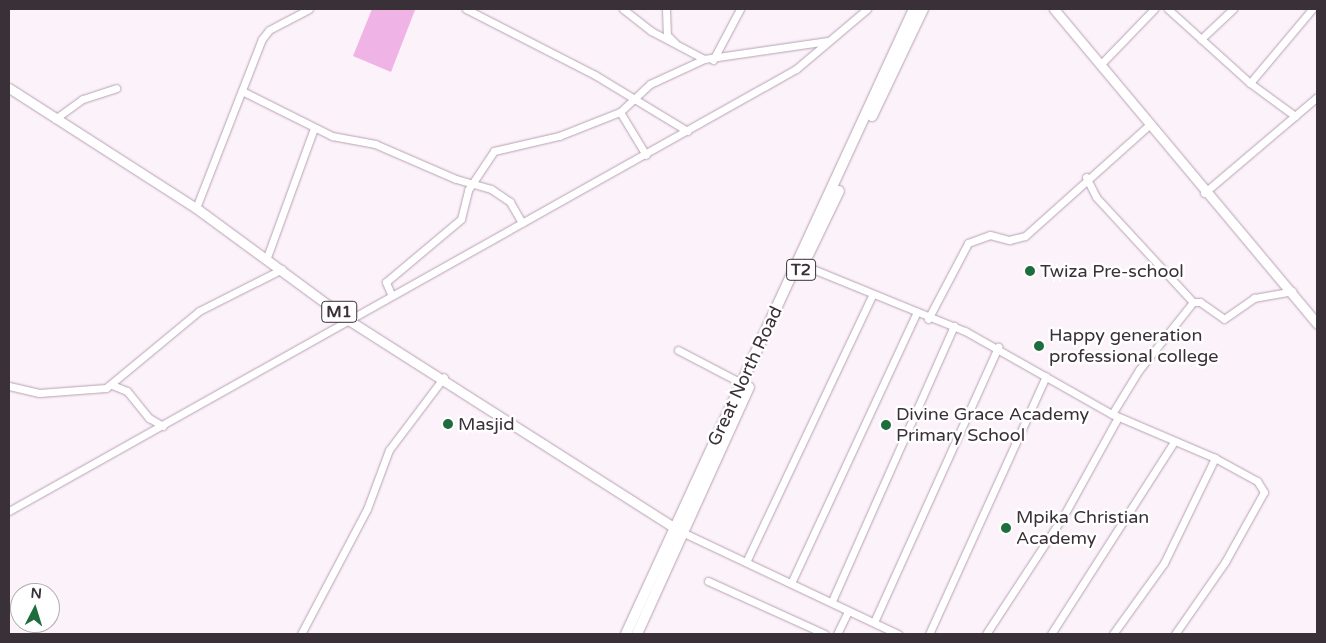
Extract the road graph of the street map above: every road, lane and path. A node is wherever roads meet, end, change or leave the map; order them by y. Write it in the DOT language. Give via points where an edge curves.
graph roads {
  1 [pos="309,9"];
  2 [pos="466,9"];
  3 [pos="623,9"];
  4 [pos="666,9"];
  5 [pos="740,9"];
  6 [pos="867,9"];
  7 [pos="914,9"];
  8 [pos="923,9"];
  9 [pos="1054,9"];
  10 [pos="1154,9"];
  11 [pos="1168,9"];
  12 [pos="1233,9"];
  13 [pos="1312,9"];
  14 [pos="1317,14"];
  15 [pos="1201,39"];
  16 [pos="828,41"];
  17 [pos="679,46"];
  18 [pos="704,59"];
  19 [pos="713,60"];
  20 [pos="1100,65"];
  21 [pos="1250,83"];
  22 [pos="9,88"];
  23 [pos="116,88"];
  24 [pos="242,91"];
  25 [pos="1317,97"];
  26 [pos="634,99"];
  27 [pos="620,112"];
  28 [pos="1295,116"];
  29 [pos="54,118"];
  30 [pos="1148,126"];
  31 [pos="314,128"];
  32 [pos="687,131"];
  33 [pos="646,155"];
  34 [pos="1086,177"];
  35 [pos="472,185"];
  36 [pos="1204,193"];
  37 [pos="196,208"];
  38 [pos="522,223"];
  39 [pos="266,260"];
  40 [pos="803,265"];
  41 [pos="282,269"];
  42 [pos="1292,291"];
  43 [pos="391,294"];
  44 [pos="873,294"];
  45 [pos="1193,302"];
  46 [pos="917,312"];
  47 [pos="928,319"];
  48 [pos="350,321"];
  49 [pos="1317,323"];
  50 [pos="954,326"];
  51 [pos="998,347"];
  52 [pos="678,350"];
  53 [pos="1046,376"];
  54 [pos="444,377"];
  55 [pos="743,384"];
  56 [pos="112,385"];
  57 [pos="9,386"];
  58 [pos="1115,415"];
  59 [pos="163,426"];
  60 [pos="1173,443"];
  61 [pos="1215,458"];
  62 [pos="9,511"];
  63 [pos="679,530"];
  64 [pos="747,560"];
  65 [pos="792,581"];
  66 [pos="708,582"];
  67 [pos="832,601"];
  68 [pos="848,611"];
  69 [pos="874,622"];
  70 [pos="301,634"];
  71 [pos="626,634"];
  72 [pos="637,634"];
  73 [pos="825,634"];
  74 [pos="836,634"];
  75 [pos="898,634"];
  76 [pos="929,634"];
  77 [pos="986,634"];
  78 [pos="1051,634"];
  79 [pos="1113,634"];
  80 [pos="1174,634"];
  1 -- 24 [label="street" via="269,30"];
  2 -- 26 [label="street"];
  3 -- 17 [label="street"];
  4 -- 17 [label="street" via="667,35"];
  5 -- 19 [label="street"];
  6 -- 16 [label="street"];
  7 -- 55 [label="highway, Great North Road / T2"];
  8 -- 40 [label="highway, Great North Road / T2"];
  9 -- 20 [label="main road"];
  10 -- 20 [label="street"];
  11 -- 15 [label="street"];
  12 -- 15 [label="street"];
  13 -- 14 [label="street"];
  13 -- 21 [label="street"];
  15 -- 21 [label="street"];
  16 -- 19 [label="street"];
  16 -- 32 [label="street" via="796,69"];
  17 -- 18 [label="street"];
  18 -- 19 [label="street"];
  18 -- 26 [label="street" via="654,82"];
  20 -- 30 [label="main road"];
  21 -- 28 [label="street"];
  22 -- 29 [label="main road, M1"];
  23 -- 29 [label="street" via="83,99"];
  24 -- 31 [label="street"];
  24 -- 37 [label="street"];
  25 -- 28 [label="street"];
  26 -- 27 [label="street"];
  26 -- 32 [label="street"];
  27 -- 33 [label="street"];
  27 -- 35 [label="street" via="559,136 494,151"];
  28 -- 36 [label="street"];
  29 -- 37 [label="main road, M1"];
  30 -- 34 [label="street"];
  30 -- 36 [label="main road"];
  31 -- 35 [label="street" via="337,138 375,144"];
  31 -- 39 [label="street"];
  32 -- 33 [label="street"];
  33 -- 38 [label="street"];
  34 -- 45 [label="street" via="1096,197"];
  34 -- 47 [label="street" via="1018,239 990,235 968,243"];
  35 -- 38 [label="street" via="501,193 520,213"];
  35 -- 43 [label="street" via="461,219 386,282"];
  36 -- 42 [label="main road"];
  37 -- 39 [label="main road, M1"];
  38 -- 43 [label="street"];
  39 -- 41 [label="main road, M1"];
  40 -- 44 [label="street"];
  40 -- 63 [label="highway, Great North Road / T2"];
  41 -- 48 [label="main road, M1"];
  41 -- 56 [label="street" via="199,311 154,344"];
  42 -- 45 [label="street" via="1254,298 1224,319 1216,317 1200,302"];
  42 -- 49 [label="main road"];
  43 -- 48 [label="street"];
  44 -- 46 [label="street"];
  44 -- 64 [label="street"];
  45 -- 58 [label="street" via="1139,370"];
  46 -- 47 [label="street"];
  46 -- 65 [label="street"];
  47 -- 50 [label="street"];
  48 -- 54 [label="main road, M1"];
  48 -- 59 [label="street"];
  50 -- 51 [label="street"];
  50 -- 67 [label="street"];
  51 -- 53 [label="street"];
  51 -- 69 [label="street"];
  52 -- 55 [label="street"];
  53 -- 58 [label="street"];
  53 -- 76 [label="street"];
  54 -- 63 [label="main road, M1"];
  54 -- 70 [label="street" via="389,450 367,509"];
  55 -- 63 [label="highway, Great North Road / T2"];
  56 -- 57 [label="street" via="39,393"];
  56 -- 59 [label="street" via="127,391 149,418"];
  58 -- 60 [label="street"];
  58 -- 77 [label="street" via="1064,515"];
  59 -- 62 [label="street"];
  60 -- 61 [label="street"];
  60 -- 78 [label="street"];
  61 -- 79 [label="street" via="1170,551"];
  61 -- 80 [label="street" via="1257,481 1264,492 1225,562"];
  63 -- 64 [label="street"];
  63 -- 71 [label="highway, Great North Road / T2"];
  63 -- 72 [label="highway, Great North Road / T2"];
  64 -- 65 [label="street"];
  65 -- 67 [label="street"];
  66 -- 73 [label="street"];
  67 -- 68 [label="street"];
  68 -- 69 [label="street"];
  68 -- 74 [label="street"];
  69 -- 75 [label="street"];
}
